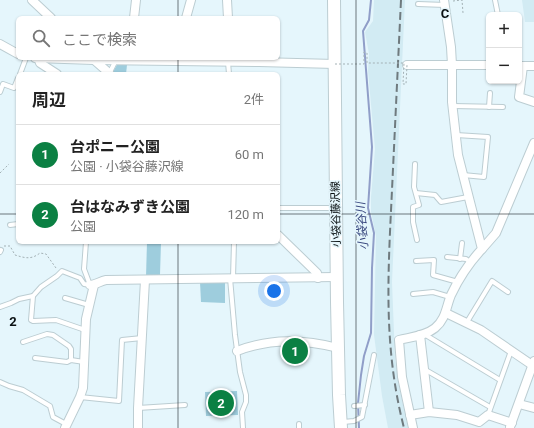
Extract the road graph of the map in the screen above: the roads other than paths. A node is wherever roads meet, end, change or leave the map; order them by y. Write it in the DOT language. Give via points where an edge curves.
graph roads {
  1 [pos="32,0"];
  2 [pos="136,0"];
  3 [pos="191,0"];
  4 [pos="227,0"];
  5 [pos="334,0"];
  6 [pos="495,0"];
  7 [pos="444,2"];
  8 [pos="418,4"];
  9 [pos="497,12"];
  10 [pos="49,16"];
  11 [pos="134,16"];
  12 [pos="187,16"];
  13 [pos="228,16"];
  14 [pos="0,44"];
  15 [pos="16,53"];
  16 [pos="25,60"];
  17 [pos="38,60"];
  18 [pos="94,60"];
  19 [pos="116,60"];
  20 [pos="229,60"];
  21 [pos="335,64"];
  22 [pos="407,65"];
  23 [pos="452,65"];
  24 [pos="486,65"];
  25 [pos="522,66"];
  26 [pos="534,66"];
  27 [pos="21,72"];
  28 [pos="51,72"];
  29 [pos="107,72"];
  30 [pos="110,72"];
  31 [pos="229,72"];
  32 [pos="16,83"];
  33 [pos="520,84"];
  34 [pos="0,92"];
  35 [pos="490,93"];
  36 [pos="534,102"];
  37 [pos="453,106"];
  38 [pos="489,107"];
  39 [pos="503,107"];
  40 [pos="456,135"];
  41 [pos="534,143"];
  42 [pos="415,164"];
  43 [pos="463,175"];
  44 [pos="416,193"];
  45 [pos="468,197"];
  46 [pos="280,208"];
  47 [pos="336,208"];
  48 [pos="10,224"];
  49 [pos="16,224"];
  50 [pos="280,237"];
  51 [pos="417,240"];
  52 [pos="462,243"];
  53 [pos="86,244"];
  54 [pos="234,244"];
  55 [pos="482,248"];
  56 [pos="447,257"];
  57 [pos="460,259"];
  58 [pos="416,261"];
  59 [pos="470,262"];
  60 [pos="337,277"];
  61 [pos="231,278"];
  62 [pos="318,278"];
  63 [pos="145,280"];
  64 [pos="458,282"];
  65 [pos="92,285"];
  66 [pos="508,292"];
  67 [pos="413,294"];
  68 [pos="34,296"];
  69 [pos="450,297"];
  70 [pos="65,298"];
  71 [pos="89,306"];
  72 [pos="0,307"];
  73 [pos="446,313"];
  74 [pos="467,322"];
  75 [pos="85,330"];
  76 [pos="422,335"];
  77 [pos="142,338"];
  78 [pos="23,342"];
  79 [pos="338,348"];
  80 [pos="237,351"];
  81 [pos="511,351"];
  82 [pos="374,355"];
  83 [pos="35,358"];
  84 [pos="71,360"];
  85 [pos="85,362"];
  86 [pos="533,364"];
  87 [pos="424,368"];
  88 [pos="500,380"];
  89 [pos="0,382"];
  90 [pos="80,397"];
  91 [pos="175,399"];
  92 [pos="519,404"];
  93 [pos="176,405"];
  94 [pos="185,405"];
  95 [pos="365,405"];
  96 [pos="354,406"];
  97 [pos="138,408"];
  98 [pos="534,408"];
  99 [pos="489,411"];
  100 [pos="429,412"];
  101 [pos="410,415"];
  102 [pos="341,425"];
  103 [pos="511,426"];
  104 [pos="65,427"];
  105 [pos="138,428"];
  106 [pos="243,428"];
  107 [pos="413,428"];
  1 -- 10 [label="street"];
  2 -- 11 [label="street"];
  3 -- 12 [label="street"];
  4 -- 13 [label="street"];
  5 -- 21 [label="main road, 小袋谷藤沢線"];
  6 -- 9 [label="lane"];
  7 -- 8 [label="lane"];
  7 -- 23 [label="street"];
  14 -- 15 [label="street"];
  16 -- 27 [label="lane"];
  17 -- 28 [label="street"];
  18 -- 29 [label="street"];
  19 -- 30 [label="lane"];
  20 -- 21 [label="street"];
  20 -- 31 [label="lane"];
  21 -- 47 [label="main road, 小袋谷藤沢線"];
  22 -- 23 [label="street"];
  23 -- 24 [label="street"];
  23 -- 37 [label="street"];
  25 -- 26 [label="street"];
  32 -- 34 [label="lane" via="14,88 3,84"];
  33 -- 36 [label="street" via="519,97"];
  35 -- 38 [label="lane"];
  37 -- 38 [label="lane"];
  37 -- 40 [label="street"];
  38 -- 39 [label="lane"];
  40 -- 43 [label="street"];
  40 -- 43 [label="lane" via="488,137 484,177"];
  41 -- 55 [label="street" via="496,233"];
  42 -- 44 [label="lane"];
  43 -- 45 [label="street"];
  44 -- 45 [label="lane" via="435,195 442,202"];
  44 -- 51 [label="lane" via="419,205 413,207 413,222"];
  45 -- 55 [label="street"];
  46 -- 47 [label="lane"];
  47 -- 60 [label="main road, 小袋谷藤沢線"];
  48 -- 49 [label="lane"];
  50 -- 62 [label="street" via="317,273"];
  52 -- 57 [label="lane"];
  53 -- 65 [label="lane" via="84,269"];
  54 -- 61 [label="lane"];
  55 -- 59 [label="street"];
  56 -- 57 [label="lane"];
  57 -- 59 [label="lane"];
  58 -- 64 [label="lane" via="434,260 433,275"];
  59 -- 64 [label="street"];
  60 -- 62 [label="street"];
  60 -- 79 [label="main road, 小袋谷藤沢線"];
  61 -- 62 [label="street"];
  61 -- 63 [label="street"];
  61 -- 80 [label="lane"];
  63 -- 65 [label="street" via="102,281"];
  63 -- 77 [label="street"];
  64 -- 69 [label="street"];
  65 -- 68 [label="lane" via="84,284 80,278 62,272 40,287"];
  65 -- 71 [label="street"];
  66 -- 74 [label="lane" via="492,281"];
  67 -- 69 [label="lane" via="433,292"];
  68 -- 72 [label="lane"];
  68 -- 75 [label="lane" via="31,320 56,320"];
  69 -- 73 [label="street"];
  70 -- 71 [label="lane"];
  71 -- 75 [label="street"];
  73 -- 74 [label="street"];
  73 -- 76 [label="street" via="436,327"];
  74 -- 81 [label="street"];
  75 -- 85 [label="street"];
  76 -- 87 [label="street"];
  76 -- 88 [label="lane"];
  76 -- 101 [label="street" via="399,340 402,377"];
  77 -- 90 [label="lane" via="122,340 119,401"];
  77 -- 97 [label="street"];
  78 -- 84 [label="lane" via="47,334 53,335 69,346"];
  79 -- 80 [label="street" via="315,343 282,341"];
  79 -- 102 [label="main road, 小袋谷藤沢線"];
  80 -- 106 [label="lane" via="246,395 242,412"];
  81 -- 86 [label="street"];
  81 -- 88 [label="lane"];
  82 -- 95 [label="lane"];
  83 -- 84 [label="lane" via="67,362"];
  84 -- 85 [label="lane"];
  85 -- 90 [label="street"];
  86 -- 92 [label="street"];
  87 -- 99 [label="lane"];
  87 -- 100 [label="street"];
  88 -- 99 [label="lane"];
  89 -- 104 [label="lane" via="23,390 50,406 53,417"];
  90 -- 104 [label="street"];
  91 -- 93 [label="lane"];
  92 -- 98 [label="street"];
  92 -- 103 [label="street"];
  93 -- 94 [label="lane"];
  93 -- 97 [label="lane"];
  95 -- 96 [label="lane"];
  95 -- 102 [label="lane" via="362,417"];
  97 -- 105 [label="street"];
  99 -- 100 [label="street" via="479,422 457,415"];
  99 -- 103 [label="street"];
  100 -- 101 [label="street"];
  101 -- 107 [label="street"];
}
